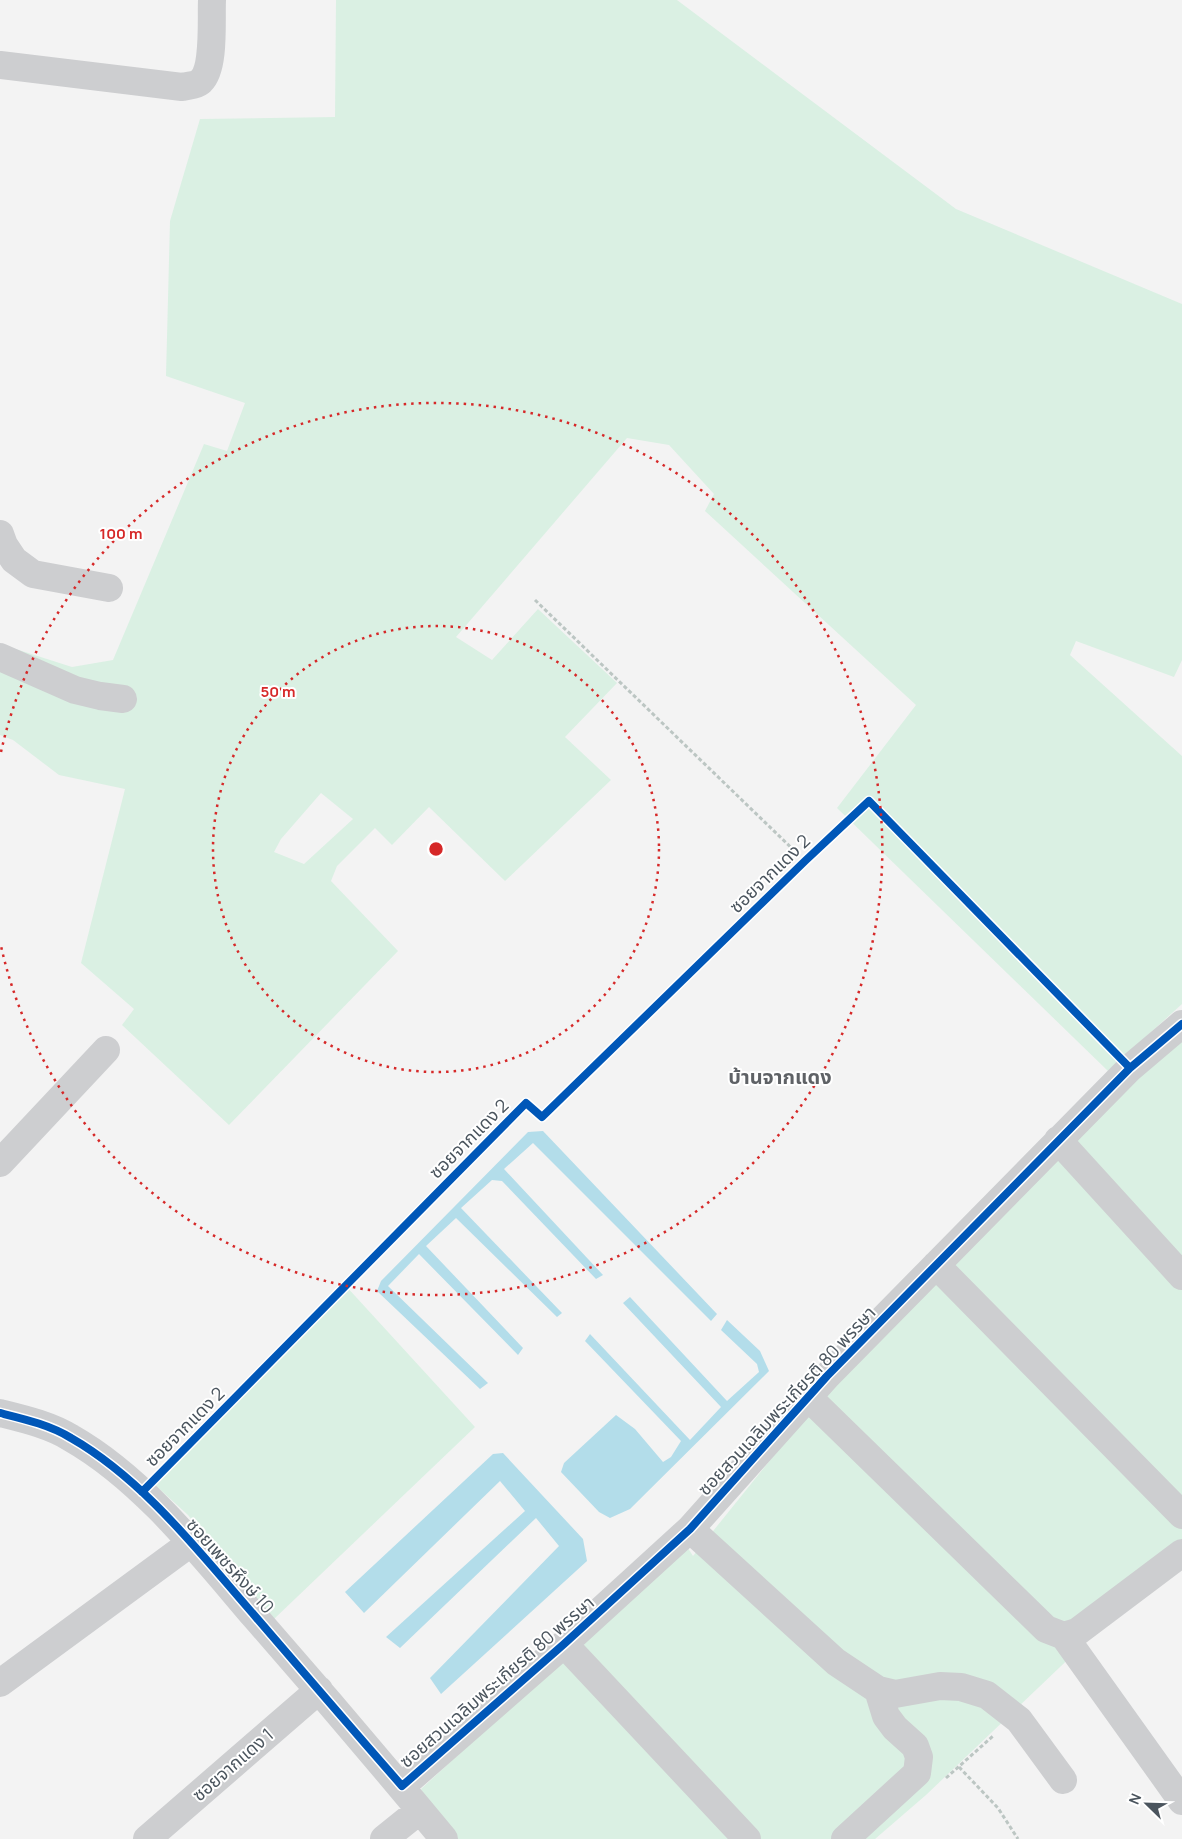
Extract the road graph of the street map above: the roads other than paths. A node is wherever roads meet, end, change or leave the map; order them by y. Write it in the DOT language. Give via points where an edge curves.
graph roads {
  1 [pos="212,0"];
  2 [pos="0,65"];
  3 [pos="0,534"];
  4 [pos="109,588"];
  5 [pos="0,657"];
  6 [pos="123,699"];
  7 [pos="1182,1024"];
  8 [pos="106,1050"];
  9 [pos="1058,1140"];
  10 [pos="0,1163"];
  11 [pos="936,1265"];
  12 [pos="1182,1276"];
  13 [pos="808,1397"];
  14 [pos="0,1413"];
  15 [pos="1182,1515"];
  16 [pos="690,1529"];
  17 [pos="192,1542"];
  18 [pos="1182,1553"];
  19 [pos="1064,1636"];
  20 [pos="564,1644"];
  21 [pos="0,1683"];
  22 [pos="319,1690"];
  23 [pos="878,1690"];
  24 [pos="1063,1780"];
  25 [pos="402,1786"];
  26 [pos="1182,1801"];
  27 [pos="420,1810"];
  28 [pos="147,1839"];
  29 [pos="384,1839"];
  30 [pos="444,1839"];
  31 [pos="747,1839"];
  32 [pos="845,1839"];
  1 -- 2 [label="street" via="210,59 200,82 182,87"];
  3 -- 4 [label="street" via="14,560 33,574"];
  5 -- 6 [label="street" via="75,690"];
  7 -- 9 [label="street, ซอยสวนเฉลิมพระเกียรติ 80 พรรษา" via="1130,1068"];
  8 -- 10 [label="street"];
  9 -- 11 [label="street, ซอยสวนเฉลิมพระเกียรติ 80 พรรษา"];
  9 -- 12 [label="street"];
  11 -- 13 [label="street, ซอยสวนเฉลิมพระเกียรติ 80 พรรษา"];
  11 -- 15 [label="street"];
  13 -- 16 [label="street, ซอยสวนเฉลิมพระเกียรติ 80 พรรษา"];
  13 -- 19 [label="street" via="1046,1629"];
  14 -- 17 [label="street, ซอยเพชรหึงษ์ 10" via="34,1422 70,1437 142,1492"];
  16 -- 20 [label="street, ซอยสวนเฉลิมพระเกียรติ 80 พรรษา"];
  16 -- 23 [label="street" via="836,1662"];
  17 -- 21 [label="street"];
  17 -- 22 [label="street, ซอยเพชรหึงษ์ 10"];
  18 -- 19 [label="street" via="1077,1632"];
  19 -- 26 [label="street"];
  20 -- 25 [label="street, ซอยสวนเฉลิมพระเกียรติ 80 พรรษา"];
  20 -- 31 [label="street"];
  22 -- 25 [label="street, ซอยเพชรหึงษ์ 10"];
  22 -- 28 [label="street, ซอยจากแดง 1"];
  23 -- 24 [label="street" via="895,1694 940,1686 986,1695 1019,1720"];
  23 -- 32 [label="street" via="886,1716 915,1746 919,1758 917,1773"];
  25 -- 27 [label="street, ซอยเพชรหึงษ์ 10"];
  27 -- 29 [label="street"];
  27 -- 30 [label="street, ซอยเพชรหึงษ์ 10"];
}
